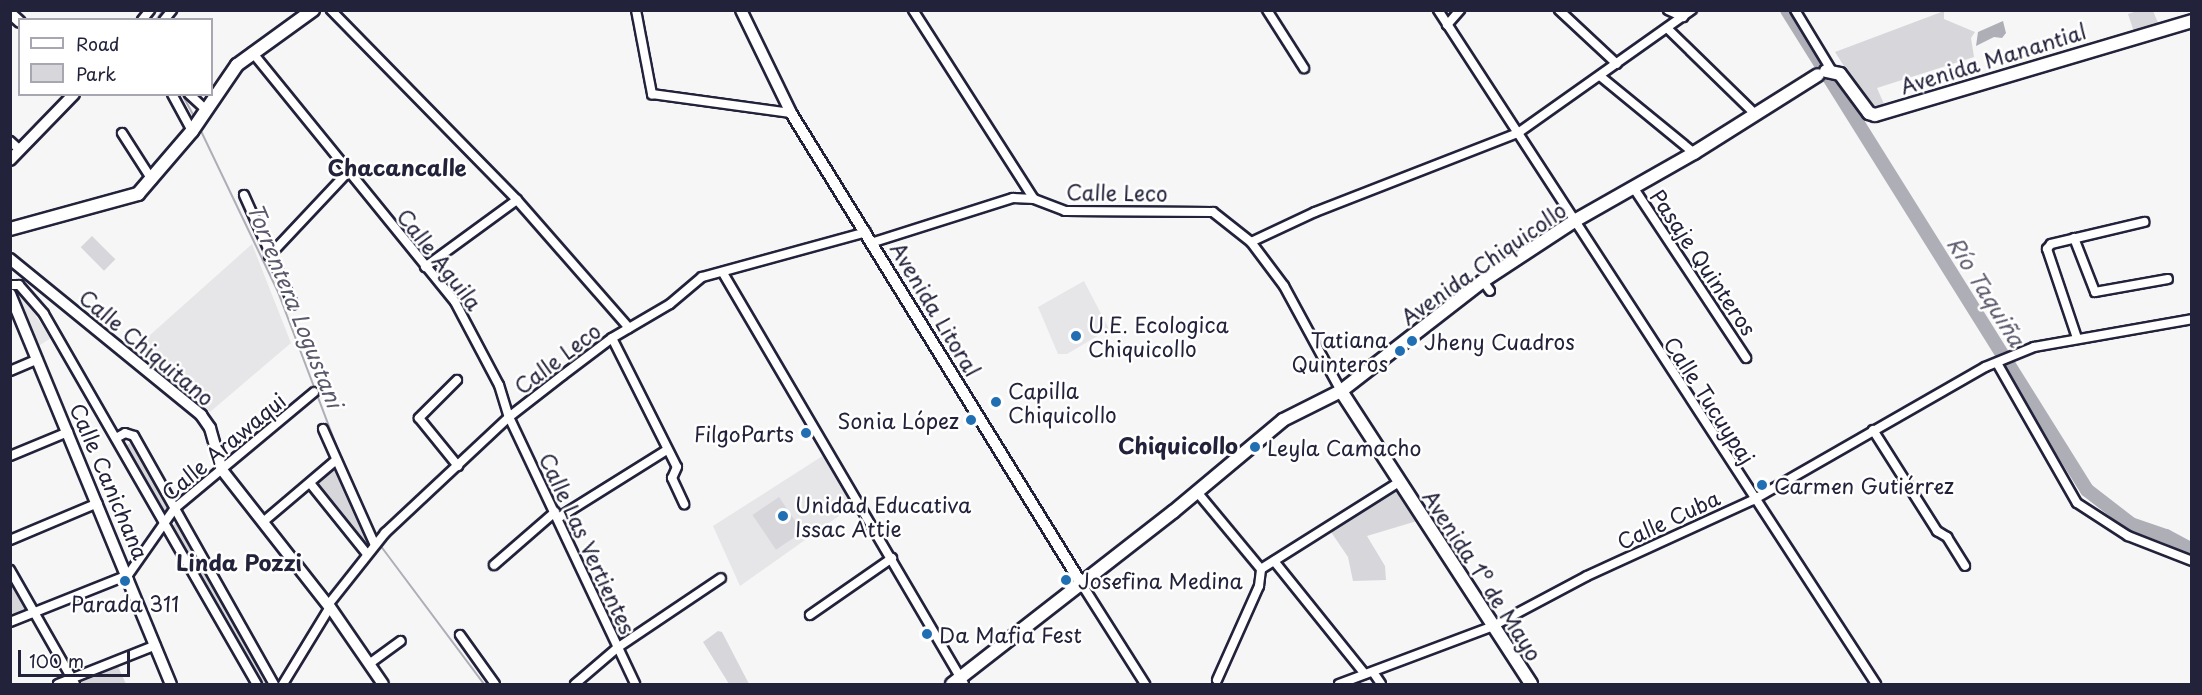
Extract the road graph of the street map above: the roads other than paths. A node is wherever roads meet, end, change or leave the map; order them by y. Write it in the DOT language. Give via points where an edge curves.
graph roads {
  1 [pos="313,10"];
  2 [pos="331,10"];
  3 [pos="636,10"];
  4 [pos="741,10"];
  5 [pos="913,10"];
  6 [pos="1267,10"];
  7 [pos="1438,10"];
  8 [pos="1460,10"];
  9 [pos="1559,10"];
  10 [pos="1668,10"];
  11 [pos="1692,10"];
  12 [pos="1795,10"];
  13 [pos="1683,17"];
  14 [pos="2189,23"];
  15 [pos="1447,25"];
  16 [pos="1668,29"];
  17 [pos="252,52"];
  18 [pos="1617,64"];
  19 [pos="1304,68"];
  20 [pos="1824,73"];
  21 [pos="1600,76"];
  22 [pos="72,96"];
  23 [pos="174,96"];
  24 [pos="190,96"];
  25 [pos="791,113"];
  26 [pos="1756,115"];
  27 [pos="199,122"];
  28 [pos="122,133"];
  29 [pos="1518,133"];
  30 [pos="10,141"];
  31 [pos="20,150"];
  32 [pos="1694,153"];
  33 [pos="10,160"];
  34 [pos="348,172"];
  35 [pos="152,180"];
  36 [pos="1633,187"];
  37 [pos="244,195"];
  38 [pos="1034,199"];
  39 [pos="517,200"];
  40 [pos="1223,217"];
  41 [pos="1576,220"];
  42 [pos="2144,222"];
  43 [pos="10,229"];
  44 [pos="866,232"];
  45 [pos="2074,238"];
  46 [pos="874,242"];
  47 [pos="1251,242"];
  48 [pos="269,256"];
  49 [pos="10,259"];
  50 [pos="425,267"];
  51 [pos="723,273"];
  52 [pos="2168,279"];
  53 [pos="10,285"];
  54 [pos="10,294"];
  55 [pos="293,304"];
  56 [pos="2192,320"];
  57 [pos="629,328"];
  58 [pos="612,338"];
  59 [pos="2077,339"];
  60 [pos="1746,358"];
  61 [pos="38,359"];
  62 [pos="2001,361"];
  63 [pos="10,370"];
  64 [pos="457,380"];
  65 [pos="1341,391"];
  66 [pos="314,392"];
  67 [pos="509,417"];
  68 [pos="323,429"];
  69 [pos="1873,430"];
  70 [pos="68,432"];
  71 [pos="116,438"];
  72 [pos="667,450"];
  73 [pos="10,456"];
  74 [pos="336,460"];
  75 [pos="458,466"];
  76 [pos="222,470"];
  77 [pos="1399,482"];
  78 [pos="310,483"];
  79 [pos="1197,492"];
  80 [pos="1753,500"];
  81 [pos="98,503"];
  82 [pos="684,504"];
  83 [pos="175,508"];
  84 [pos="556,515"];
  85 [pos="164,522"];
  86 [pos="263,522"];
  87 [pos="10,540"];
  88 [pos="375,545"];
  89 [pos="368,554"];
  90 [pos="892,558"];
  91 [pos="1274,561"];
  92 [pos="2192,561"];
  93 [pos="494,565"];
  94 [pos="1965,566"];
  95 [pos="1261,569"];
  96 [pos="10,570"];
  97 [pos="128,575"];
  98 [pos="721,578"];
  99 [pos="1081,583"];
  100 [pos="329,606"];
  101 [pos="34,612"];
  102 [pos="810,615"];
  103 [pos="10,622"];
  104 [pos="1493,626"];
  105 [pos="460,635"];
  106 [pos="401,640"];
  107 [pos="156,645"];
  108 [pos="617,648"];
  109 [pos="369,664"];
  110 [pos="1369,673"];
  111 [pos="1217,680"];
  112 [pos="73,682"];
  113 [pos="959,683"];
  114 [pos="58,684"];
  115 [pos="171,684"];
  116 [pos="257,684"];
  117 [pos="274,684"];
  118 [pos="283,684"];
  119 [pos="383,684"];
  120 [pos="495,684"];
  121 [pos="575,684"];
  122 [pos="635,684"];
  123 [pos="1145,684"];
  124 [pos="1339,684"];
  125 [pos="1381,684"];
  126 [pos="1531,684"];
  127 [pos="1876,684"];
  1 -- 17 [label="main road"];
  2 -- 39 [label="street"];
  3 -- 25 [label="street" via="652,94"];
  4 -- 25 [label="street, Avenida Litoral"];
  5 -- 38 [label="street"];
  6 -- 19 [label="street"];
  7 -- 15 [label="street, Calle Tucuypaj"];
  8 -- 15 [label="street"];
  9 -- 18 [label="street"];
  10 -- 13 [label="street"];
  11 -- 13 [label="street"];
  12 -- 20 [label="street"];
  13 -- 16 [label="street"];
  14 -- 20 [label="main road, Avenida Manantial" via="1875,115 1869,114 1843,77"];
  15 -- 29 [label="street, Calle Tucuypaj"];
  16 -- 18 [label="street"];
  16 -- 26 [label="street"];
  17 -- 27 [label="main road" via="237,65"];
  17 -- 34 [label="street, Calle Aguila"];
  18 -- 21 [label="street"];
  20 -- 26 [label="main road, Avenida Chiquicollo"];
  21 -- 29 [label="street"];
  21 -- 32 [label="street"];
  22 -- 31 [label="street"];
  23 -- 27 [label="street"];
  24 -- 27 [label="street"];
  25 -- 44 [label="street, Avenida Litoral"];
  26 -- 32 [label="main road, Avenida Chiquicollo"];
  27 -- 35 [label="main road"];
  28 -- 35 [label="street"];
  29 -- 41 [label="street, Calle Tucuypaj"];
  29 -- 47 [label="street" via="1315,212"];
  30 -- 31 [label="street"];
  31 -- 33 [label="street"];
  32 -- 36 [label="main road, Avenida Chiquicollo"];
  34 -- 48 [label="street"];
  34 -- 50 [label="street, Calle Aguila"];
  35 -- 43 [label="main road" via="132,196"];
  36 -- 41 [label="main road, Avenida Chiquicollo"];
  36 -- 60 [label="street, Pasaje Quinteros"];
  37 -- 48 [label="street"];
  38 -- 40 [label="street, Calle Leco" via="1065,211 1201,211"];
  38 -- 46 [label="street, Calle Leco" via="1013,198"];
  39 -- 50 [label="street"];
  39 -- 57 [label="street"];
  40 -- 47 [label="street, Avenida 1º de Mayo"];
  41 -- 65 [label="main road, Avenida Chiquicollo"];
  41 -- 80 [label="street, Calle Tucuypaj"];
  42 -- 45 [label="street"];
  44 -- 46 [label="street, Avenida Litoral"];
  44 -- 51 [label="street, Calle Leco"];
  45 -- 52 [label="street" via="2095,292"];
  45 -- 59 [label="street" via="2047,249"];
  46 -- 99 [label="street, Avenida Litoral"];
  47 -- 65 [label="street, Avenida 1º de Mayo" via="1284,285"];
  48 -- 55 [label="street"];
  49 -- 76 [label="street, Calle Chiquitano" via="201,415 210,428"];
  50 -- 67 [label="street, Calle Aguila" via="455,302 477,341"];
  51 -- 57 [label="street, Calle Leco" via="702,277 670,304"];
  51 -- 90 [label="street"];
  53 -- 71 [label="street" via="19,285 44,314"];
  54 -- 61 [label="street, Calle Canichana"];
  56 -- 59 [label="street, Calle Cuba"];
  57 -- 58 [label="street, Calle Leco"];
  58 -- 67 [label="street, Calle Leco"];
  58 -- 72 [label="street"];
  59 -- 62 [label="street, Calle Cuba"];
  61 -- 63 [label="street"];
  61 -- 70 [label="street, Calle Canichana"];
  62 -- 69 [label="street, Calle Cuba"];
  62 -- 92 [label="street" via="2077,503 2128,536"];
  64 -- 75 [label="street" via="419,418"];
  65 -- 77 [label="main road, Avenida 1º de Mayo"];
  65 -- 79 [label="main road, Avenida Chiquicollo" via="1283,420"];
  66 -- 76 [label="street, Calle Arawaqui"];
  67 -- 75 [label="street, Calle Leco"];
  67 -- 84 [label="street, Calle Las Vertientes"];
  68 -- 74 [label="street"];
  69 -- 80 [label="street, Calle Cuba"];
  69 -- 94 [label="street" via="1937,531 1947,537"];
  70 -- 73 [label="street"];
  70 -- 81 [label="street, Calle Canichana"];
  71 -- 83 [label="street" via="125,433 134,436"];
  71 -- 85 [label="street"];
  72 -- 82 [label="street" via="677,467 672,478"];
  72 -- 84 [label="street"];
  74 -- 78 [label="street"];
  74 -- 88 [label="street"];
  75 -- 88 [label="street, Calle Leco"];
  76 -- 83 [label="street, Calle Arawaqui"];
  76 -- 86 [label="street, Calle Chiquitano"];
  77 -- 91 [label="street"];
  77 -- 104 [label="main road, Avenida 1º de Mayo"];
  78 -- 86 [label="street"];
  78 -- 89 [label="street"];
  79 -- 95 [label="street"];
  79 -- 99 [label="main road, Avenida Chiquicollo"];
  80 -- 104 [label="street, Calle Cuba" via="1587,576"];
  80 -- 127 [label="street, Calle Tucuypaj"];
  81 -- 87 [label="street"];
  81 -- 97 [label="street, Calle Canichana"];
  83 -- 85 [label="street, Calle Arawaqui"];
  83 -- 117 [label="street"];
  84 -- 93 [label="street"];
  84 -- 108 [label="street, Calle Las Vertientes"];
  85 -- 97 [label="street, Calle Arawaqui"];
  85 -- 116 [label="street"];
  86 -- 100 [label="street, Calle Chiquitano"];
  88 -- 89 [label="street, Calle Leco"];
  89 -- 100 [label="street, Calle Leco"];
  90 -- 102 [label="street"];
  90 -- 113 [label="street"];
  91 -- 95 [label="street"];
  91 -- 110 [label="street"];
  95 -- 111 [label="street" via="1259,586"];
  96 -- 101 [label="street"];
  97 -- 101 [label="street"];
  97 -- 107 [label="street, Calle Canichana"];
  98 -- 108 [label="street"];
  99 -- 113 [label="main road, Avenida Chiquicollo"];
  99 -- 123 [label="street, Avenida Litoral"];
  100 -- 109 [label="street, Calle Chiquitano"];
  100 -- 118 [label="street, Calle Leco"];
  101 -- 103 [label="street"];
  101 -- 112 [label="street"];
  104 -- 110 [label="street, Calle Cuba"];
  104 -- 126 [label="main road, Avenida 1º de Mayo"];
  105 -- 120 [label="street"];
  106 -- 109 [label="street"];
  107 -- 112 [label="street"];
  107 -- 115 [label="street, Calle Canichana"];
  108 -- 121 [label="street"];
  108 -- 122 [label="street, Calle Las Vertientes"];
  109 -- 119 [label="street, Calle Chiquitano"];
  110 -- 124 [label="street, Calle Cuba"];
  110 -- 125 [label="street"];
  112 -- 114 [label="street"];
}
